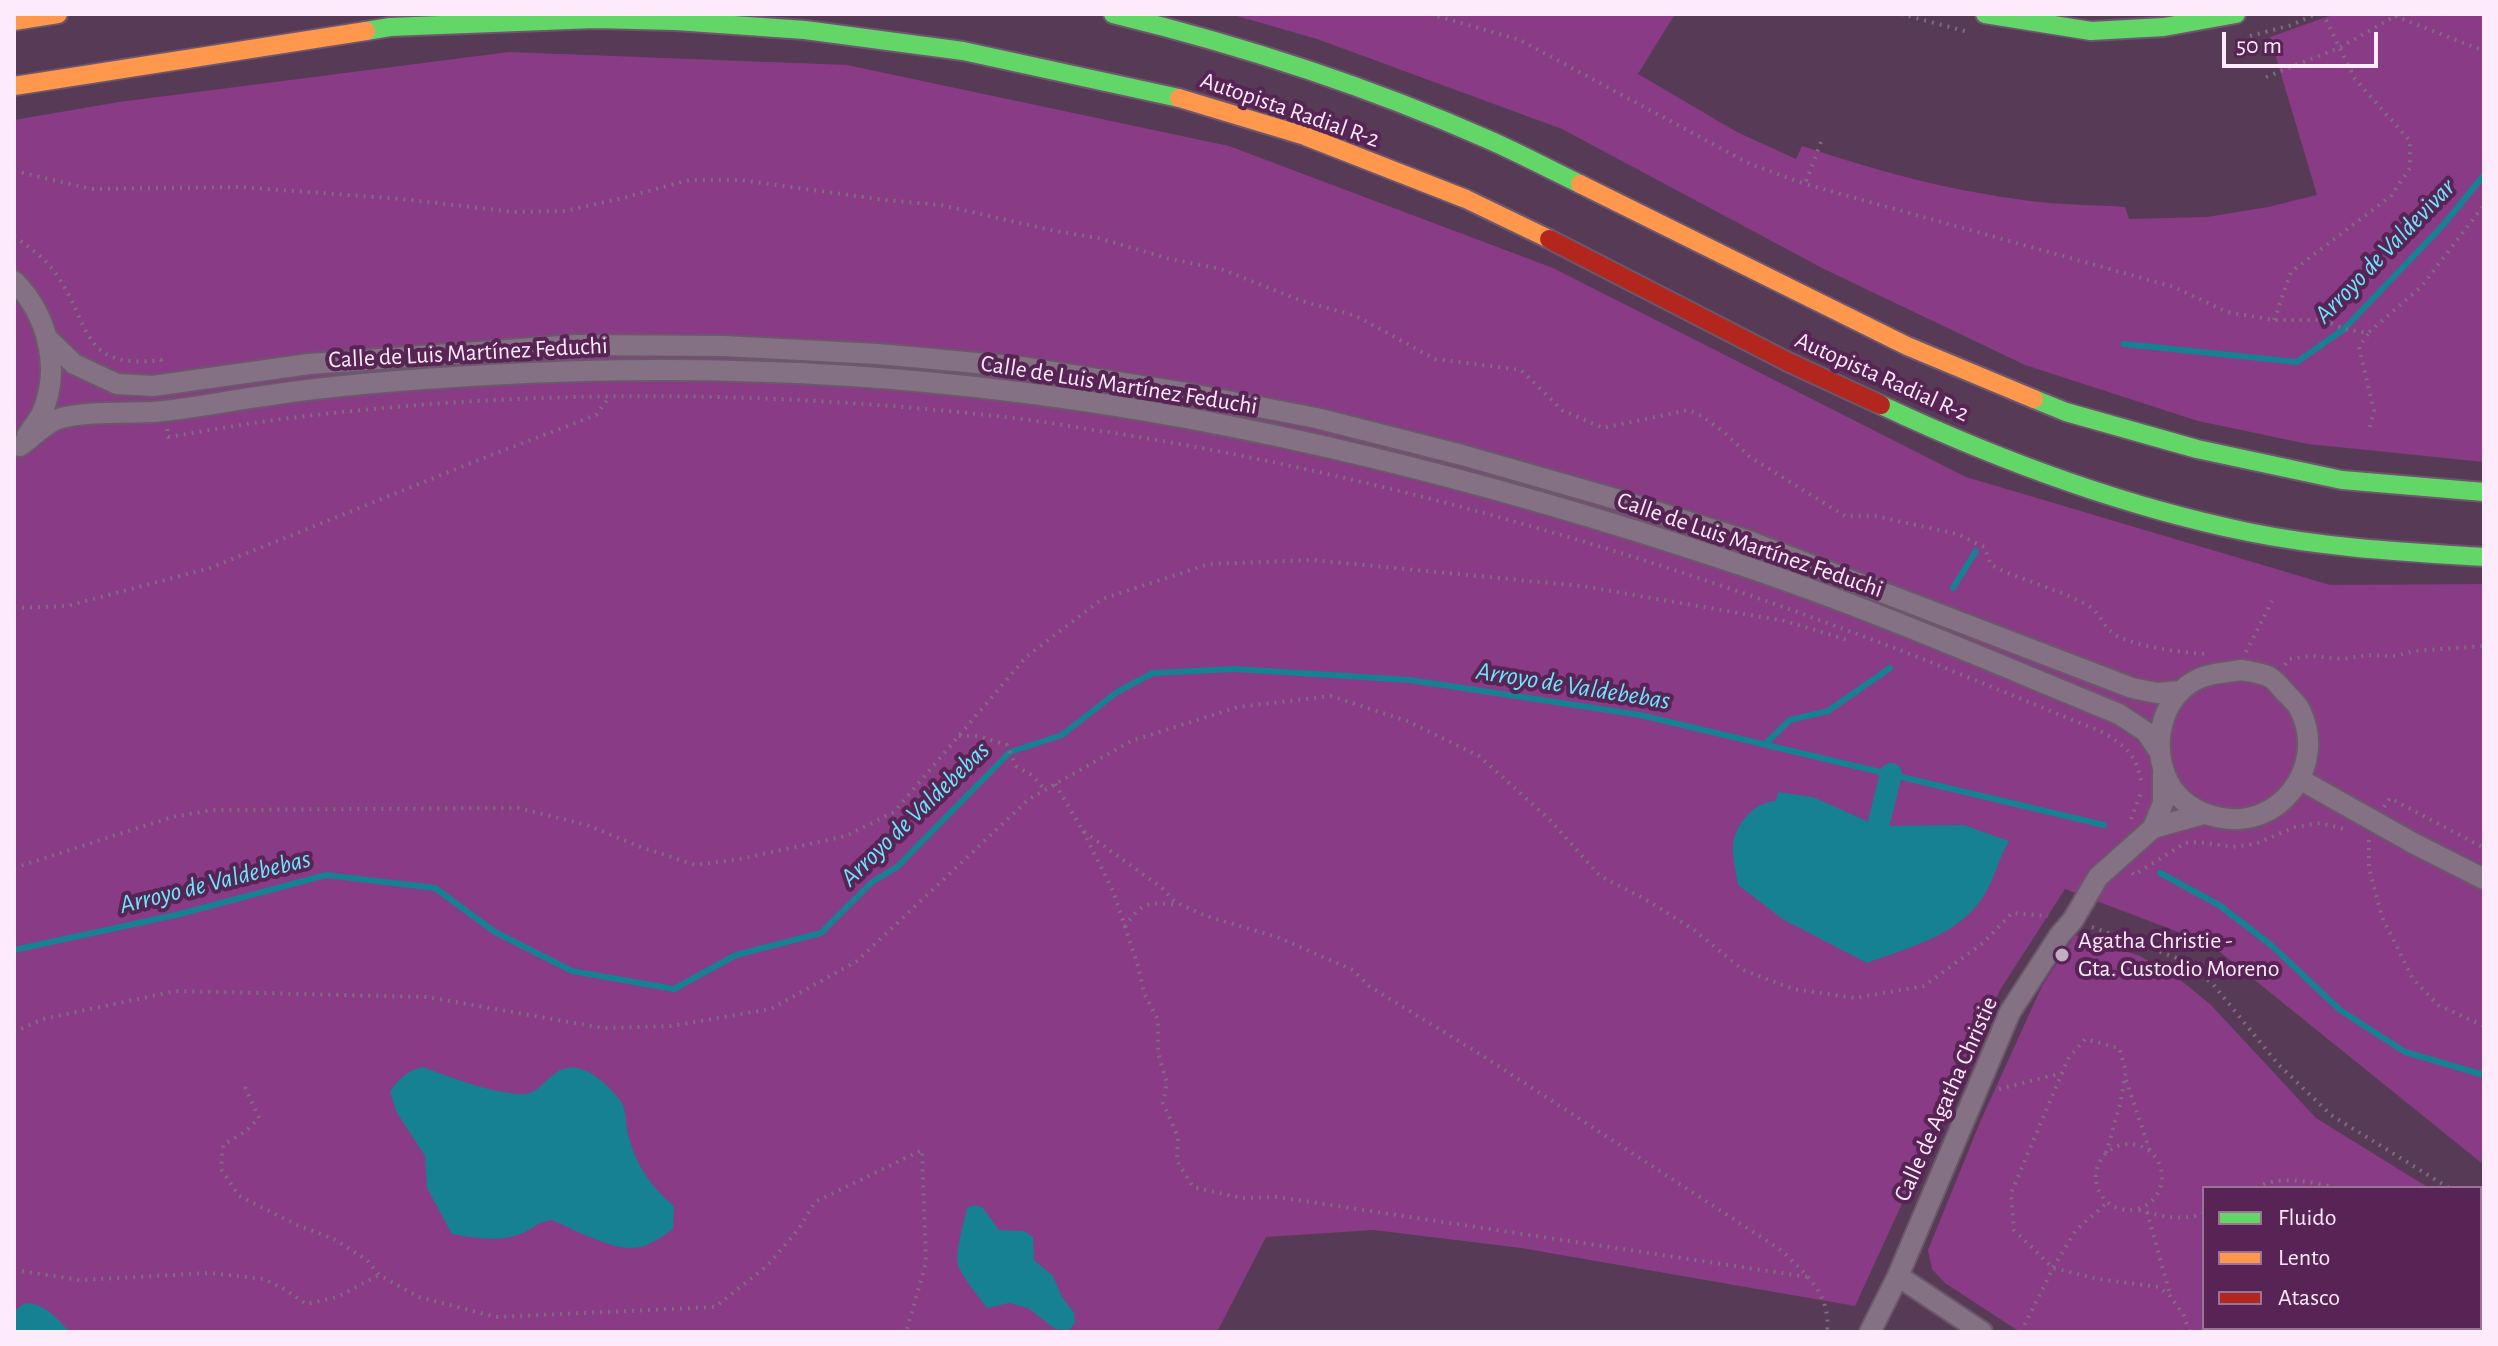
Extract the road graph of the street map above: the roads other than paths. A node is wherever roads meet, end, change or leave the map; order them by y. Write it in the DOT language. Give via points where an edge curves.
graph roads {
  1 [pos="58,14"];
  2 [pos="1113,14"];
  3 [pos="1985,14"];
  4 [pos="2236,14"];
  5 [pos="14,21"];
  6 [pos="14,86"];
  7 [pos="14,281"];
  8 [pos="48,339"];
  9 [pos="17,448"];
  10 [pos="2484,492"];
  11 [pos="2484,557"];
  12 [pos="2181,691"];
  13 [pos="2159,751"];
  14 [pos="2163,772"];
  15 [pos="2301,780"];
  16 [pos="2203,814"];
  17 [pos="2153,828"];
  18 [pos="2484,879"];
  19 [pos="1898,1276"];
  20 [pos="1870,1332"];
  21 [pos="1982,1332"];
  1 -- 5 [label="main road"];
  2 -- 10 [label="main road, Autopista Radial R-2" via="1333,78 1488,139 1907,346 2066,412 2197,449 2342,480"];
  3 -- 4 [label="main road" via="2091,31 2164,27"];
  6 -- 11 [label="main road, Autopista Radial R-2" via="390,27 496,21 676,21 805,30 977,54 1166,94 1305,136 1466,199 1788,362 1930,428 2069,482 2249,532 2379,550"];
  7 -- 8 [label="street" via="36,309"];
  8 -- 9 [label="street" via="51,377 41,414"];
  8 -- 12 [label="street, Calle de Luis Martínez Feduchi" via="74,364 117,384 153,386 309,364 576,345 878,354 1021,367 1186,393 1316,418 1595,493 1746,540 2132,688"];
  9 -- 13 [label="street, Calle de Luis Martínez Feduchi" via="57,419 155,412 312,389 533,372 722,371 1018,392 1311,443 1456,478 1723,559 2119,714 2146,732"];
  12 -- 13 [label="street" via="2166,711"];
  12 -- 15 [label="street" via="2200,677 2242,670 2270,677 2300,708 2309,740"];
  13 -- 14 [label="street"];
  14 -- 16 [label="street" via="2182,800"];
  14 -- 17 [label="street" via="2163,803"];
  15 -- 16 [label="street" via="2265,814 2231,820"];
  15 -- 18 [label="street"];
  16 -- 17 [label="street, Calle de Agatha Christie"];
  17 -- 19 [label="street, Calle de Agatha Christie" via="2098,877 2010,1012"];
  19 -- 20 [label="street, Calle de Agatha Christie"];
  19 -- 21 [label="street"];
}
